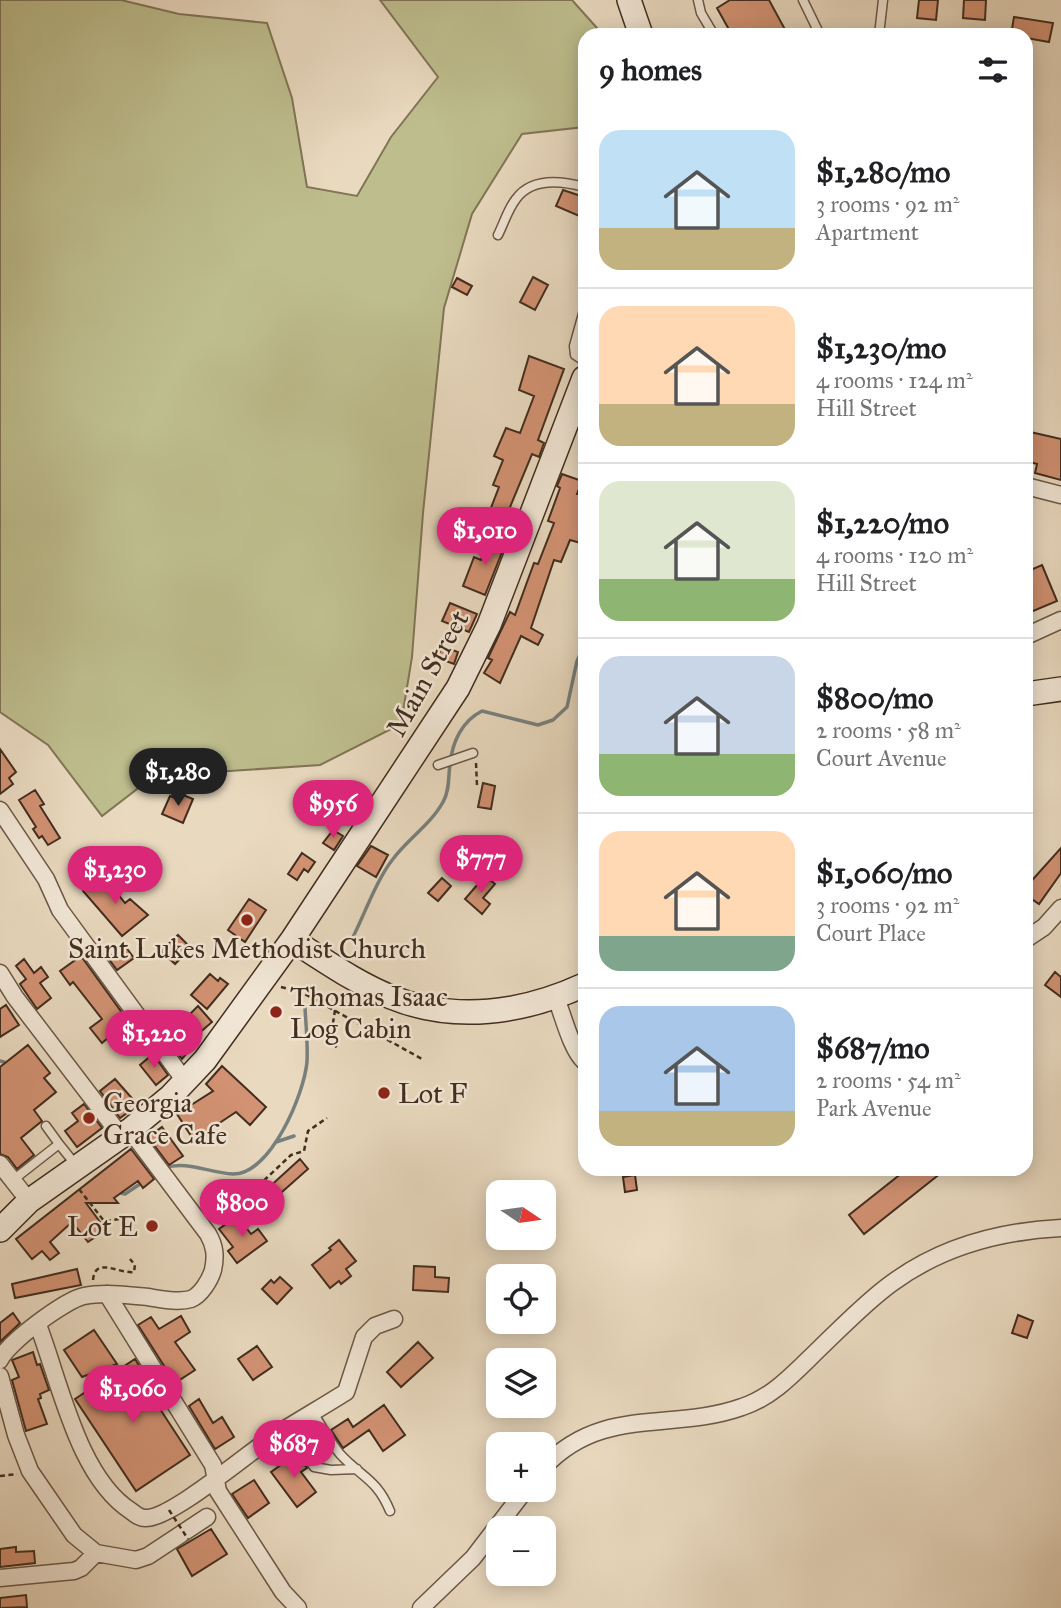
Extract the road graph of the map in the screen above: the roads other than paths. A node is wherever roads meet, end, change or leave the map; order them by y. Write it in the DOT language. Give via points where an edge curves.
graph roads {
  1 [pos="629,0"];
  2 [pos="698,0"];
  3 [pos="803,0"];
  4 [pos="883,0"];
  5 [pos="639,28"];
  6 [pos="710,28"];
  7 [pos="817,28"];
  8 [pos="880,28"];
  9 [pos="578,186"];
  10 [pos="498,235"];
  11 [pos="578,332"];
  12 [pos="578,357"];
  13 [pos="578,393"];
  14 [pos="1033,488"];
  15 [pos="1061,495"];
  16 [pos="1061,620"];
  17 [pos="1033,633"];
  18 [pos="1061,689"];
  19 [pos="1033,693"];
  20 [pos="472,753"];
  21 [pos="438,765"];
  22 [pos="0,810"];
  23 [pos="1061,908"];
  24 [pos="1033,934"];
  25 [pos="292,940"];
  26 [pos="0,973"];
  27 [pos="578,988"];
  28 [pos="556,998"];
  29 [pos="578,1054"];
  30 [pos="185,1081"];
  31 [pos="46,1126"];
  32 [pos="126,1133"];
  33 [pos="59,1144"];
  34 [pos="0,1164"];
  35 [pos="77,1176"];
  36 [pos="13,1180"];
  37 [pos="29,1201"];
  38 [pos="1061,1228"];
  39 [pos="0,1230"];
  40 [pos="100,1290"];
  41 [pos="394,1319"];
  42 [pos="38,1325"];
  43 [pos="0,1360"];
  44 [pos="0,1376"];
  45 [pos="313,1413"];
  46 [pos="286,1428"];
  47 [pos="556,1454"];
  48 [pos="358,1469"];
  49 [pos="216,1478"];
  50 [pos="516,1502"];
  51 [pos="390,1511"];
  52 [pos="207,1517"];
  53 [pos="96,1553"];
  54 [pos="0,1578"];
  55 [pos="298,1608"];
  56 [pos="421,1608"];
  1 -- 5 [label="main road"];
  2 -- 6 [label="lane"];
  3 -- 7 [label="lane"];
  4 -- 8 [label="lane"];
  9 -- 10 [label="lane" via="535,184 516,197"];
  11 -- 12 [label="lane" via="574,346"];
  13 -- 25 [label="main road, Main Street" via="489,625 458,688"];
  14 -- 15 [label="street"];
  16 -- 17 [label="street"];
  18 -- 19 [label="main road"];
  20 -- 21 [label="lane"];
  22 -- 30 [label="street" via="61,910"];
  23 -- 24 [label="street"];
  25 -- 28 [label="main road" via="360,982 421,1006 484,1013"];
  25 -- 30 [label="main road, Main Street"];
  26 -- 32 [label="street"];
  27 -- 28 [label="main road"];
  28 -- 29 [label="street"];
  30 -- 32 [label="main road, Main Street"];
  31 -- 33 [label="lane"];
  32 -- 35 [label="main road, Main Street"];
  32 -- 40 [label="street" via="208,1234 215,1254 212,1275 192,1298 170,1300"];
  33 -- 35 [label="lane"];
  33 -- 36 [label="lane"];
  34 -- 36 [label="street"];
  35 -- 37 [label="main road, Main Street"];
  36 -- 37 [label="street"];
  37 -- 39 [label="main road, Main Street"];
  38 -- 47 [label="street" via="976,1242 914,1268 865,1306 778,1387 744,1407 614,1426"];
  40 -- 42 [label="street" via="71,1300"];
  40 -- 49 [label="street" via="213,1465"];
  41 -- 45 [label="street" via="375,1326 364,1337 346,1392"];
  42 -- 43 [label="street" via="8,1347"];
  42 -- 49 [label="street" via="89,1466 126,1508 141,1518 153,1518"];
  44 -- 53 [label="street" via="30,1471 74,1535"];
  45 -- 46 [label="street"];
  45 -- 48 [label="lane" via="340,1453"];
  46 -- 48 [label="lane" via="314,1467"];
  46 -- 49 [label="street"];
  48 -- 51 [label="lane" via="383,1493"];
  49 -- 55 [label="street" via="218,1491"];
  50 -- 56 [label="street" via="473,1558"];
  52 -- 53 [label="street" via="136,1560"];
  53 -- 54 [label="street" via="74,1571"];
}
